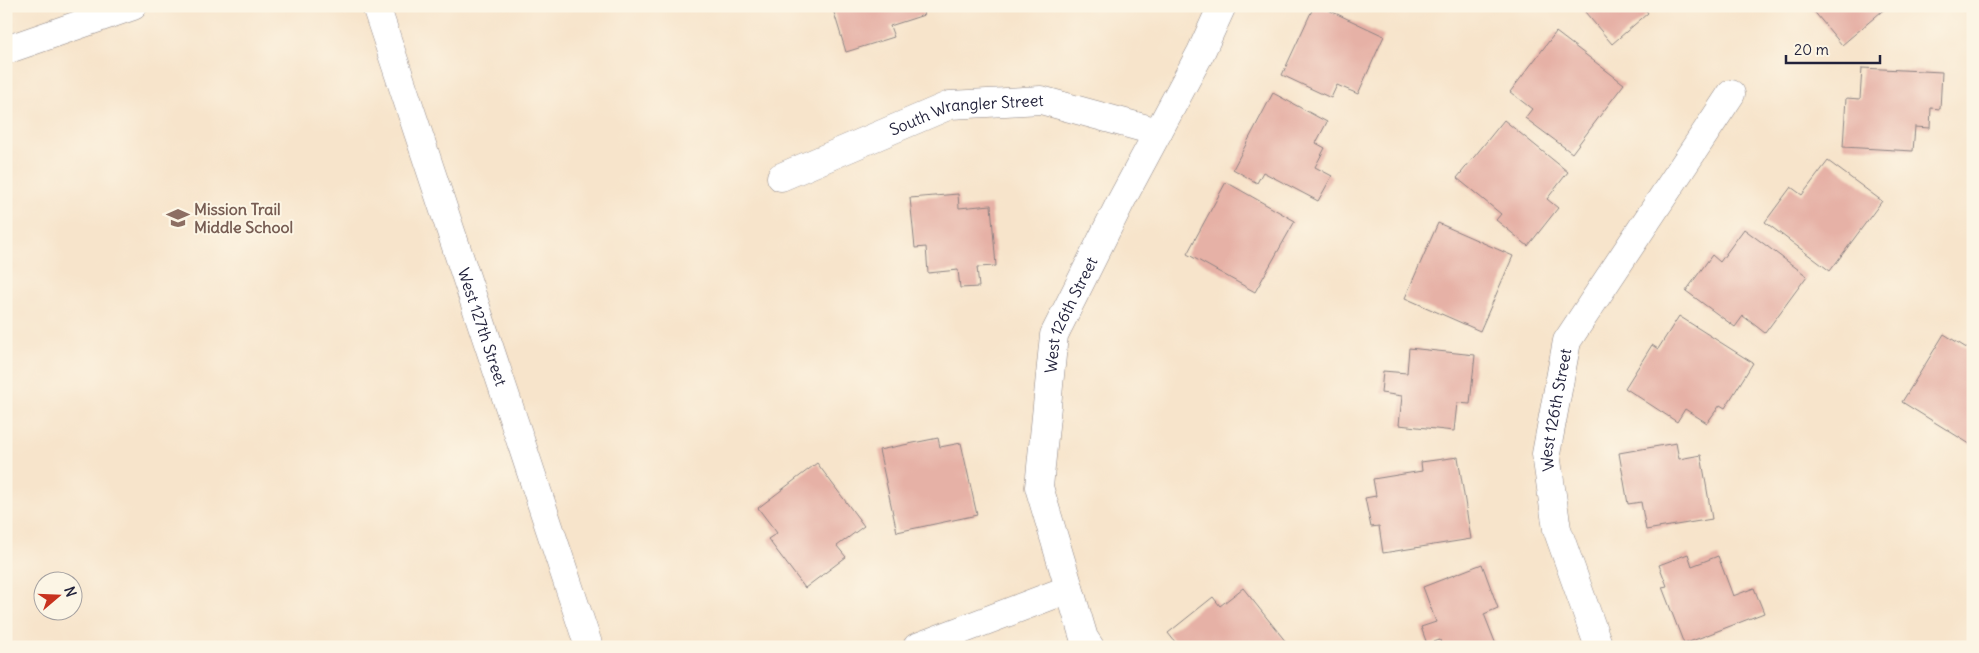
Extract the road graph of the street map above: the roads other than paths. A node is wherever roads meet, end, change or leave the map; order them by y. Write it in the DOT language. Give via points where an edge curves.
graph roads {
  1 [pos="133,6"];
  2 [pos="376,6"];
  3 [pos="1222,6"];
  4 [pos="6,50"];
  5 [pos="1730,94"];
  6 [pos="1158,132"];
  7 [pos="781,177"];
  8 [pos="1069,589"];
  9 [pos="589,647"];
  10 [pos="917,647"];
  11 [pos="1090,647"];
  12 [pos="1599,647"];
  1 -- 4 [label="street"];
  2 -- 9 [label="street, West 127th Street"];
  3 -- 6 [label="street, West 126th Street" via="1202,52"];
  5 -- 12 [label="street, West 126th Street" via="1567,341 1546,454 1557,529"];
  6 -- 7 [label="street, South Wrangler Street" via="1041,100 950,105"];
  6 -- 8 [label="street, West 126th Street" via="1054,335 1039,487"];
  8 -- 10 [label="street"];
  8 -- 11 [label="street, West 126th Street" via="1084,638"];
}
